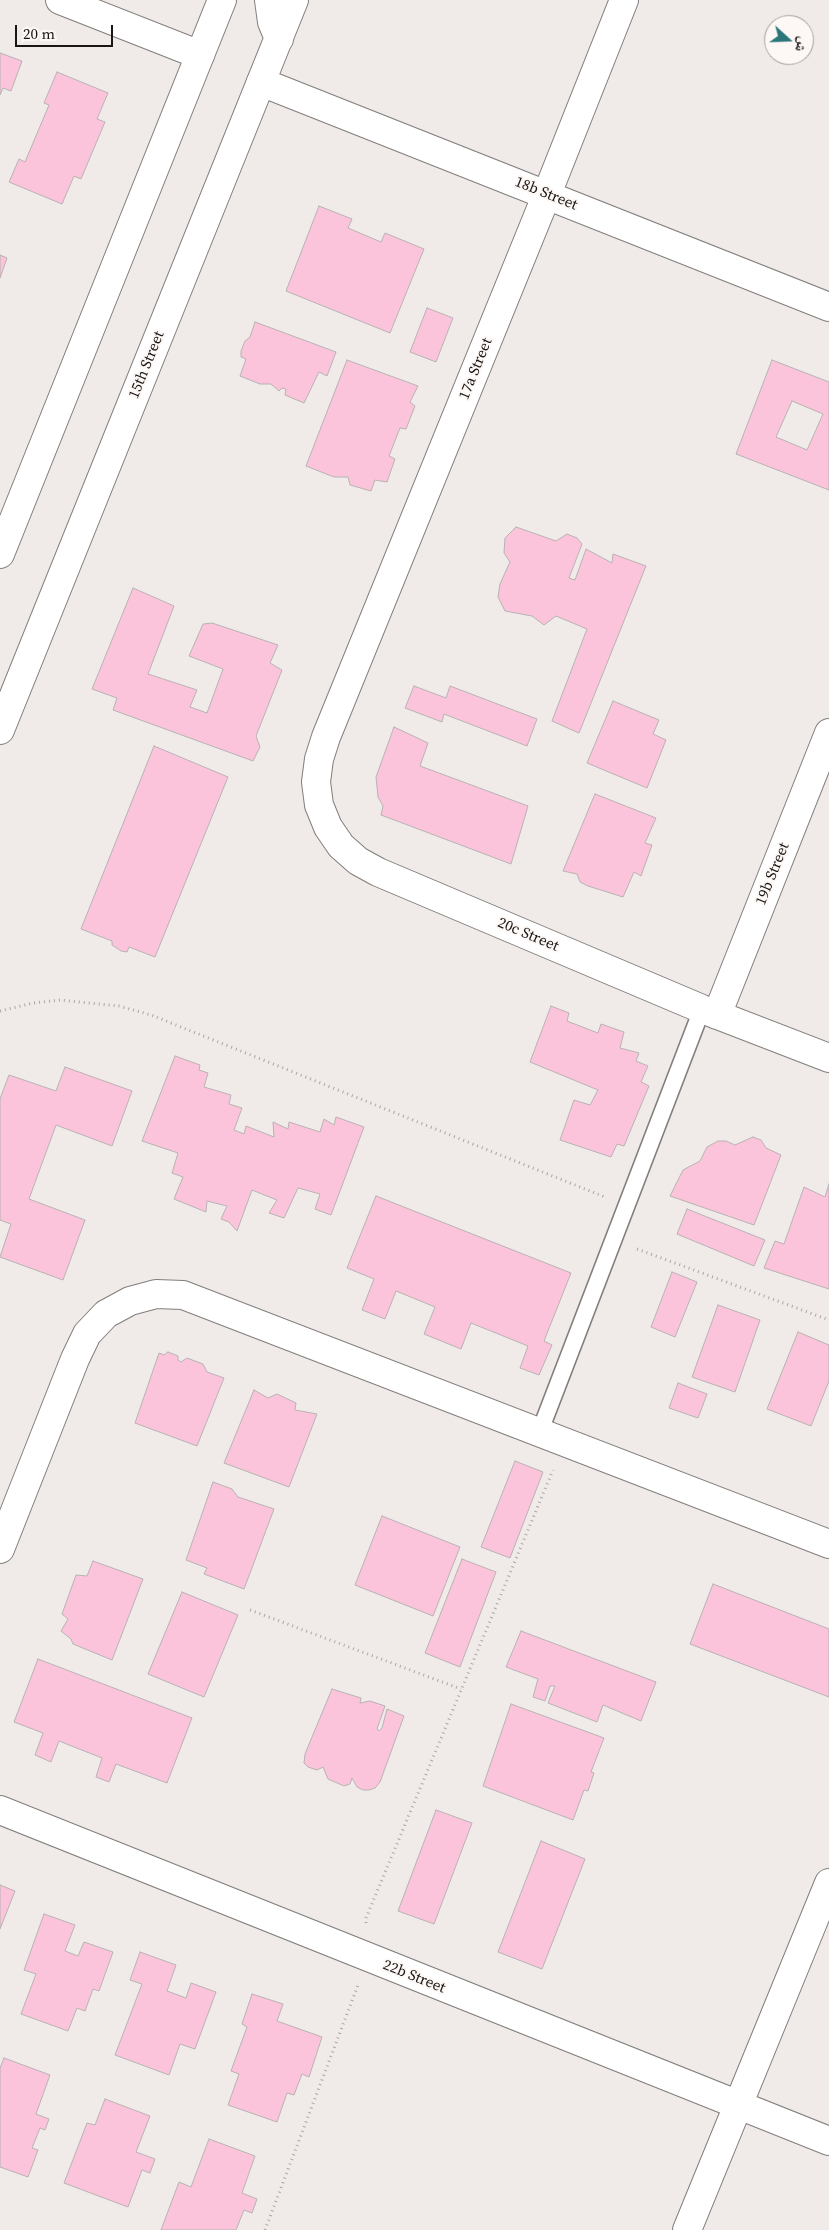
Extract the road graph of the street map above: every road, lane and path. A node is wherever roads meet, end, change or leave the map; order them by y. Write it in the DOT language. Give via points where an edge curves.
graph roads {
  1 [pos="60,0"];
  2 [pos="222,0"];
  3 [pos="269,0"];
  4 [pos="294,0"];
  5 [pos="624,0"];
  6 [pos="279,39"];
  7 [pos="200,55"];
  8 [pos="261,82"];
  9 [pos="547,194"];
  10 [pos="829,308"];
  11 [pos="0,554"];
  12 [pos="0,730"];
  13 [pos="829,734"];
  14 [pos="326,737"];
  15 [pos="0,1011"];
  16 [pos="710,1012"];
  17 [pos="829,1058"];
  18 [pos="626,1205"];
  19 [pos="613,1240"];
  20 [pos="829,1320"];
  21 [pos="540,1431"];
  22 [pos="565,1441"];
  23 [pos="829,1544"];
  24 [pos="0,1548"];
  25 [pos="250,1610"];
  26 [pos="461,1689"];
  27 [pos="0,1810"];
  28 [pos="829,1883"];
  29 [pos="368,1958"];
  30 [pos="737,2104"];
  31 [pos="829,2141"];
  32 [pos="265,2230"];
  33 [pos="686,2230"];
  1 -- 7 [label="street"];
  2 -- 7 [label="street"];
  3 -- 6 [label="street" via="272,22"];
  4 -- 6 [label="street, 15th Street"];
  5 -- 9 [label="street, 17a Street"];
  6 -- 8 [label="street, 15th Street"];
  7 -- 11 [label="street"];
  8 -- 9 [label="street, 18b Street"];
  8 -- 12 [label="street, 15th Street"];
  9 -- 10 [label="street, 18b Street"];
  9 -- 14 [label="street, 17a Street"];
  13 -- 16 [label="street, 19b Street"];
  14 -- 16 [label="street, 20c Street" via="316,782 319,805 341,846 358,861"];
  15 -- 18 [label="path" via="60,1000 119,1006 151,1015"];
  16 -- 17 [label="street, 20c Street"];
  16 -- 18 [label="lane"];
  18 -- 19 [label="lane"];
  19 -- 20 [label="path"];
  19 -- 21 [label="lane"];
  21 -- 22 [label="street"];
  21 -- 24 [label="street" via="183,1295 156,1294 130,1301 106,1314 87,1334"];
  22 -- 23 [label="street"];
  22 -- 26 [label="path"];
  25 -- 26 [label="path"];
  26 -- 29 [label="path" via="366,1918"];
  27 -- 29 [label="street, 22b Street"];
  28 -- 30 [label="street"];
  29 -- 30 [label="street, 22b Street"];
  29 -- 32 [label="path"];
  30 -- 31 [label="street, 22b Street"];
  30 -- 33 [label="street"];
}
